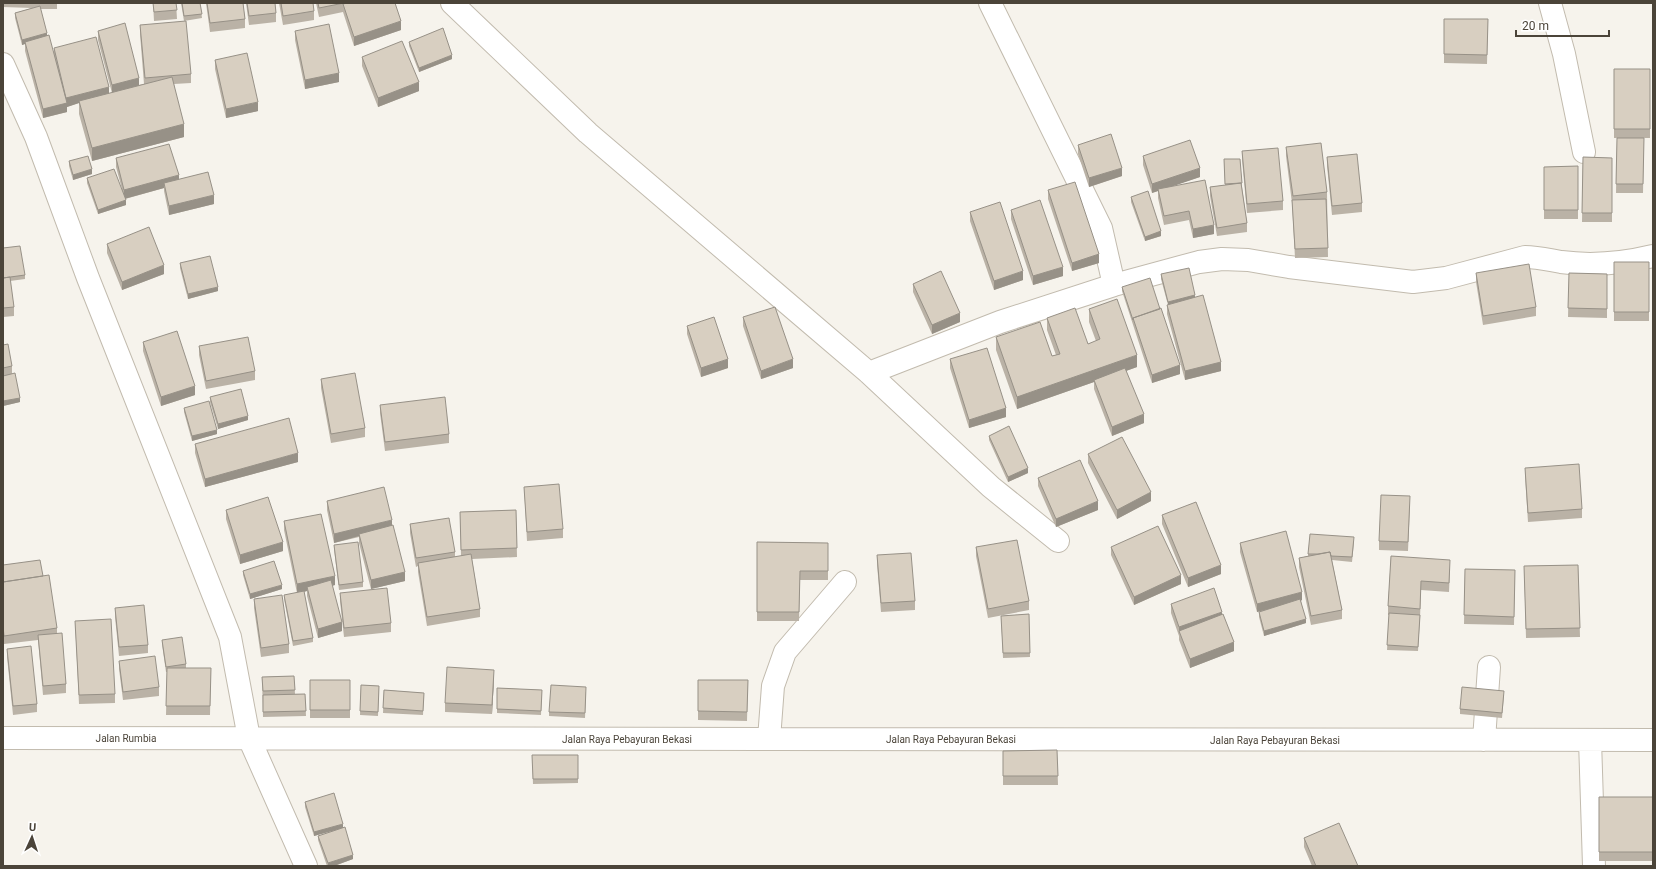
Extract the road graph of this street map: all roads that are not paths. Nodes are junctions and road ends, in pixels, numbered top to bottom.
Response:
1 (452, 3) edge
2 (990, 3) edge
3 (1550, 3) edge
4 (3, 64) edge
5 (1584, 152) dead end
6 (1653, 256) edge
7 (1114, 285) junction
8 (869, 373) junction
9 (1058, 541) dead end
10 (845, 582) dead end
11 (1489, 667) dead end
12 (3, 738) edge
13 (249, 738) junction
14 (768, 739) junction
15 (1484, 740) junction
16 (1590, 740) junction
17 (1653, 740) edge
18 (306, 866) edge
19 (1594, 866) edge

1 - 8 street
2 - 7 street
3 - 5 street
4 - 13 street
6 - 7 street
7 - 8 street
8 - 9 street
10 - 14 street
11 - 15 street
12 - 13 street, Jalan Rumbia
13 - 14 street, Jalan Raya Pebayuran Bekasi
13 - 18 street
14 - 15 street, Jalan Raya Pebayuran Bekasi
15 - 16 street, Jalan Raya Pebayuran Bekasi
16 - 17 street, Jalan Raya Pebayuran Bekasi
16 - 19 street

